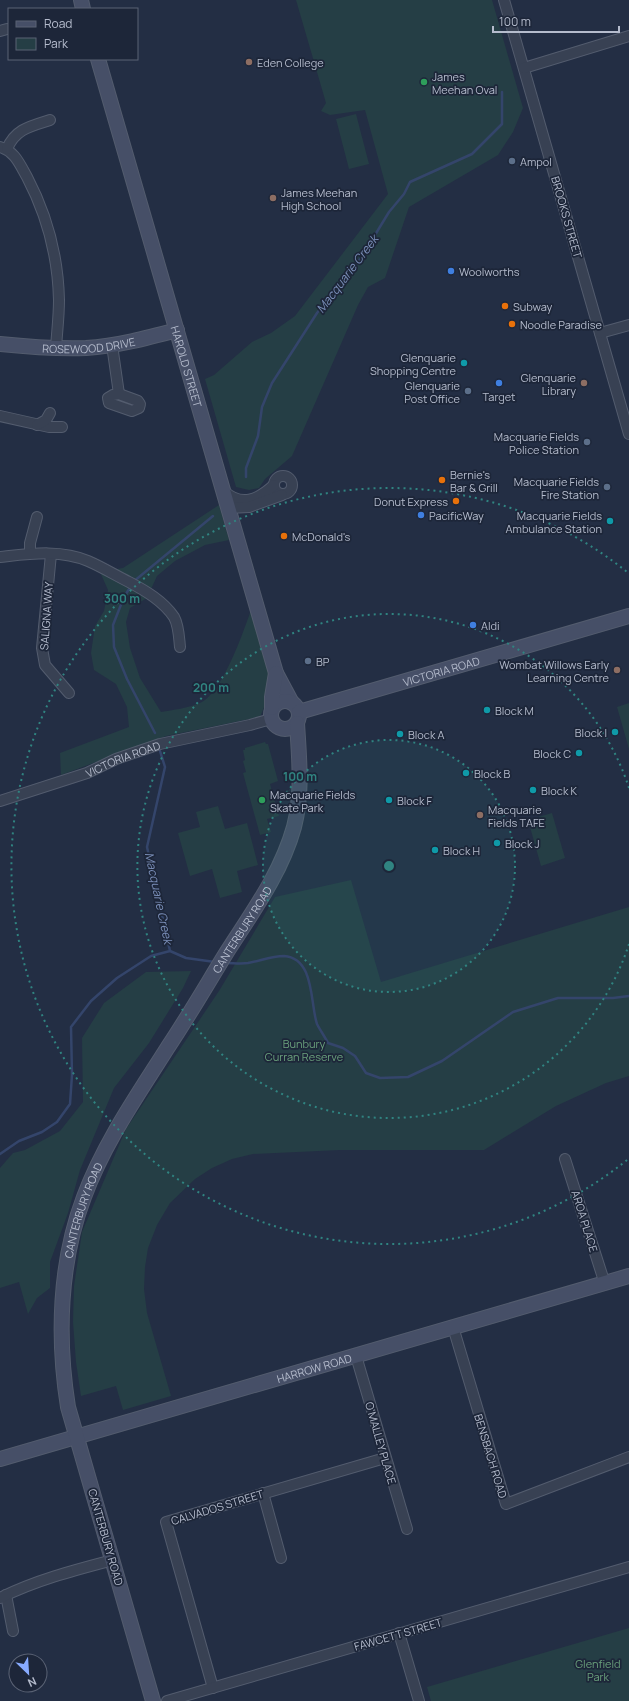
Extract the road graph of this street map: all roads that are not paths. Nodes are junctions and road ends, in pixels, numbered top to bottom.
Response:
1 (504, 0) edge
2 (629, 36) edge
3 (98, 60) edge
4 (524, 68) junction
5 (50, 120) dead end
6 (4, 148) edge
7 (629, 325) edge
8 (177, 330) junction
9 (600, 333) junction
10 (0, 344) edge
11 (112, 345) junction
12 (56, 348) junction
13 (119, 394) dead end
14 (50, 413) dead end
15 (0, 416) edge
16 (37, 424) junction
17 (62, 427) dead end
18 (629, 434) edge
19 (274, 485) junction
20 (282, 495) junction
21 (234, 504) junction
22 (249, 507) junction
23 (37, 517) dead end
24 (234, 529) junction
25 (30, 553) junction
26 (51, 554) junction
27 (0, 557) edge
28 (629, 616) edge
29 (180, 647) dead end
30 (276, 673) junction
31 (70, 693) dead end
32 (296, 712) junction
33 (274, 718) junction
34 (298, 760) junction
35 (0, 801) edge
36 (565, 1159) dead end
37 (629, 1276) edge
38 (605, 1284) junction
39 (453, 1327) junction
40 (356, 1356) junction
41 (77, 1437) junction
42 (629, 1457) edge
43 (385, 1458) junction
44 (0, 1459) edge
45 (263, 1493) junction
46 (407, 1529) dead end
47 (281, 1558) dead end
48 (113, 1560) junction
49 (629, 1567) edge
50 (3, 1597) edge
51 (13, 1631) dead end
52 (399, 1633) junction
53 (213, 1688) junction
54 (153, 1701) edge
55 (167, 1701) edge
56 (419, 1701) edge

1 - 4 street, BROOKS STREET
2 - 4 street
3 - 8 main road, HAROLD STREET
4 - 9 street, BROOKS STREET
5 - 6 street
6 - 12 street
7 - 9 street
8 - 11 main road, ROSEWOOD DRIVE
8 - 21 main road, HAROLD STREET
9 - 18 street, BROOKS STREET
10 - 12 main road, ROSEWOOD DRIVE
11 - 12 main road, ROSEWOOD DRIVE
11 - 13 street
14 - 16 street
15 - 16 street
16 - 17 street
19 - 20 street
19 - 20 street
19 - 21 street
20 - 22 street
21 - 22 street
21 - 24 main road, HAROLD STREET
22 - 24 street
23 - 25 street
24 - 30 main road, HAROLD STREET
25 - 26 street
25 - 27 street
26 - 29 street
26 - 31 street, SALIGNA WAY
28 - 32 main road, VICTORIA ROAD
30 - 32 main road, HAROLD STREET
30 - 33 main road, HAROLD STREET
32 - 33 main road
32 - 33 main road
32 - 34 main road, CANTERBURY ROAD
33 - 34 main road, CANTERBURY ROAD
33 - 35 street, VICTORIA ROAD
34 - 41 main road, CANTERBURY ROAD
36 - 38 street, AROA PLACE
37 - 38 main road, HARROW ROAD
38 - 39 main road, HARROW ROAD
39 - 40 main road, HARROW ROAD
39 - 42 street, BENSBACH ROAD
40 - 41 main road, HARROW ROAD
40 - 43 street, O'MALLEY PLACE
41 - 44 main road, HARROW ROAD
41 - 48 main road, CANTERBURY ROAD
43 - 45 street, CALVADOS STREET
43 - 46 street, O'MALLEY PLACE
45 - 47 street
45 - 53 street, CALVADOS STREET
48 - 50 street
48 - 54 main road, CANTERBURY ROAD
49 - 52 street, FAWCETT STREET
50 - 51 street
52 - 53 street, FAWCETT STREET
52 - 56 street
53 - 55 street, FAWCETT STREET

